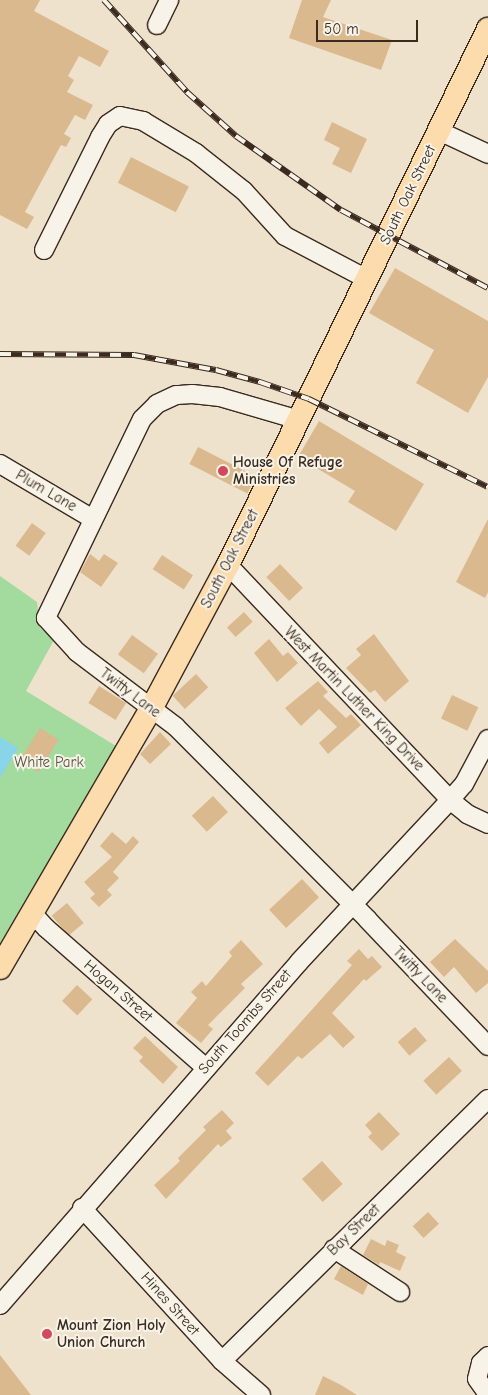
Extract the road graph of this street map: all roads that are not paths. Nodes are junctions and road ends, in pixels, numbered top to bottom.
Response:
1 (169, 0) edge
2 (157, 25) dead end
3 (488, 29) edge
4 (439, 131) junction
5 (488, 154) edge
6 (44, 250) dead end
7 (367, 278) junction
8 (299, 420) junction
9 (0, 464) edge
10 (93, 519) junction
11 (228, 565) junction
12 (151, 709) junction
13 (488, 739) edge
14 (450, 800) junction
15 (488, 824) edge
16 (352, 904) junction
17 (32, 913) junction
18 (0, 968) edge
19 (488, 1046) edge
20 (206, 1068) junction
21 (488, 1100) edge
22 (82, 1208) junction
23 (334, 1249) junction
24 (400, 1292) dead end
25 (0, 1305) edge
26 (488, 1356) edge
27 (222, 1361) junction
28 (488, 1394) edge
29 (261, 1395) edge

1 - 2 street
3 - 4 main road, South Oak Street
4 - 5 street
4 - 7 main road, South Oak Street
6 - 7 street
7 - 8 main road, South Oak Street
8 - 10 street, Twitty Lane
8 - 11 main road, South Oak Street
9 - 10 street, Plum Lane
10 - 12 street, Twitty Lane
11 - 12 main road, South Oak Street
11 - 14 street, West Martin Luther King Drive
12 - 16 street, Twitty Lane
12 - 17 main road, South Oak Street
13 - 14 street, South Toombs Street
14 - 15 street, West Martin Luther King Drive
14 - 16 street, South Toombs Street
16 - 19 street, Twitty Lane
16 - 20 street, South Toombs Street
17 - 18 main road, South Oak Street
17 - 20 street, Hogan Street
20 - 22 street, South Toombs Street
21 - 23 street, Bay Street
22 - 25 street, South Toombs Street
22 - 27 street, Hines Street
23 - 24 street
23 - 27 street, Bay Street
26 - 28 street
27 - 29 street, Hines Street

